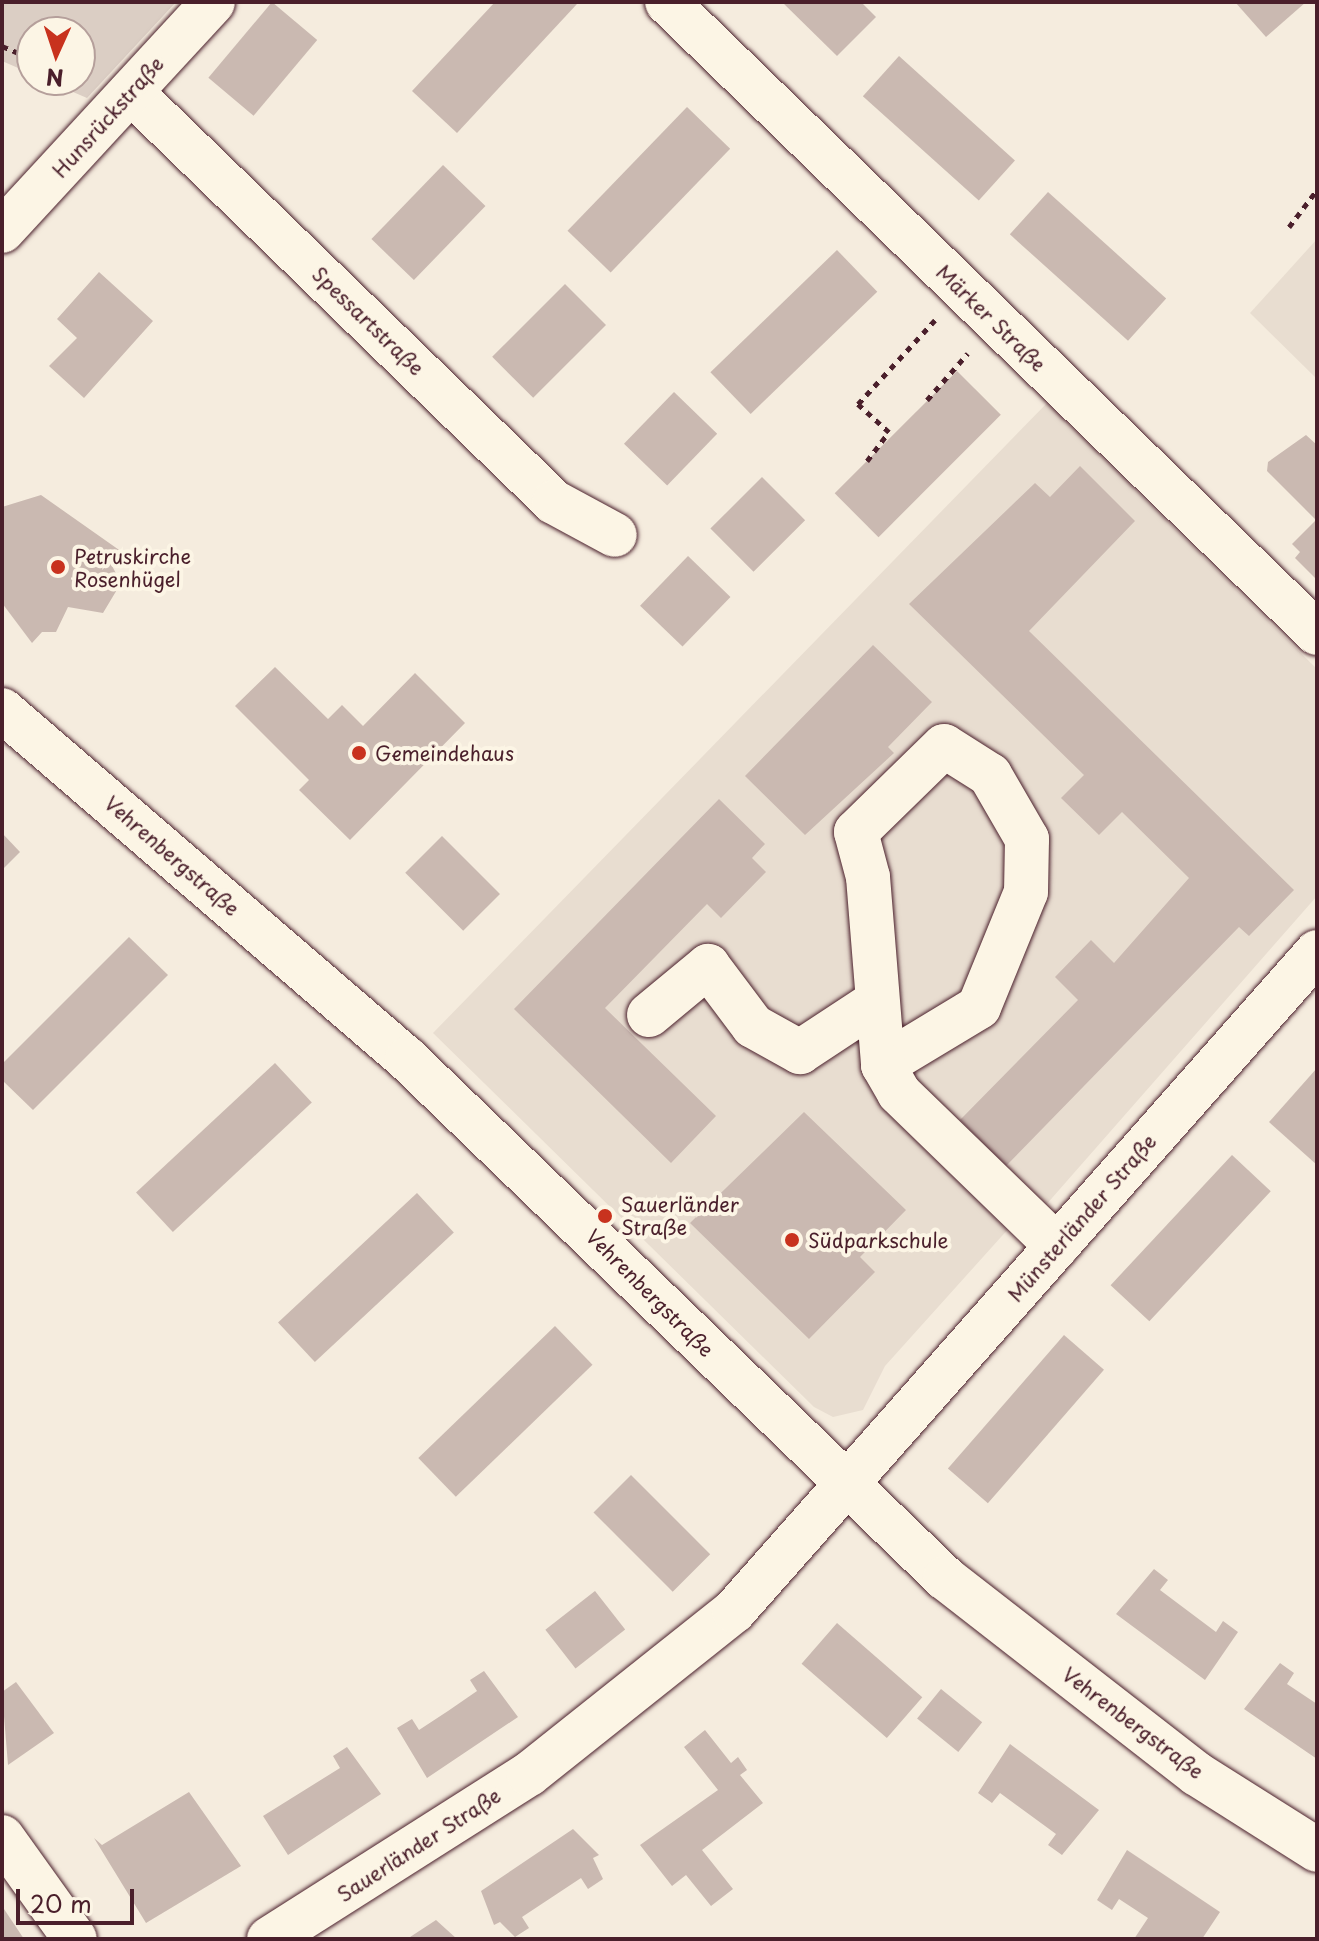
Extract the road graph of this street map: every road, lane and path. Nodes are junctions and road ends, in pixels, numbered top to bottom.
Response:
1 (213, 2) edge
2 (667, 2) edge
3 (131, 92) junction
4 (1317, 190) edge
5 (1289, 227) dead end
6 (2, 231) edge
7 (963, 290) junction
8 (997, 324) junction
9 (927, 400) dead end
10 (867, 461) dead end
11 (615, 535) dead end
12 (1317, 633) edge
13 (2, 710) edge
14 (1317, 952) edge
15 (873, 1004) junction
16 (649, 1015) dead end
17 (883, 1065) junction
18 (1057, 1246) junction
19 (846, 1484) junction
20 (2, 1837) edge
21 (1317, 1850) edge
22 (75, 1939) edge
23 (269, 1939) edge

1 - 3 street, Hunsrückstraße
2 - 7 street, Märker Straße
3 - 6 street, Hunsrückstraße
3 - 11 street, Spessartstraße
4 - 5 path
7 - 8 street, Märker Straße
7 - 10 path
8 - 9 path
8 - 12 street, Märker Straße
13 - 19 street, Vehrenbergstraße
14 - 18 street, Münsterländer Straße
15 - 16 street
15 - 17 street
15 - 17 street
17 - 18 street
18 - 19 street, Münsterländer Straße
19 - 21 street, Vehrenbergstraße
19 - 23 street, Sauerländer Straße
20 - 22 street

